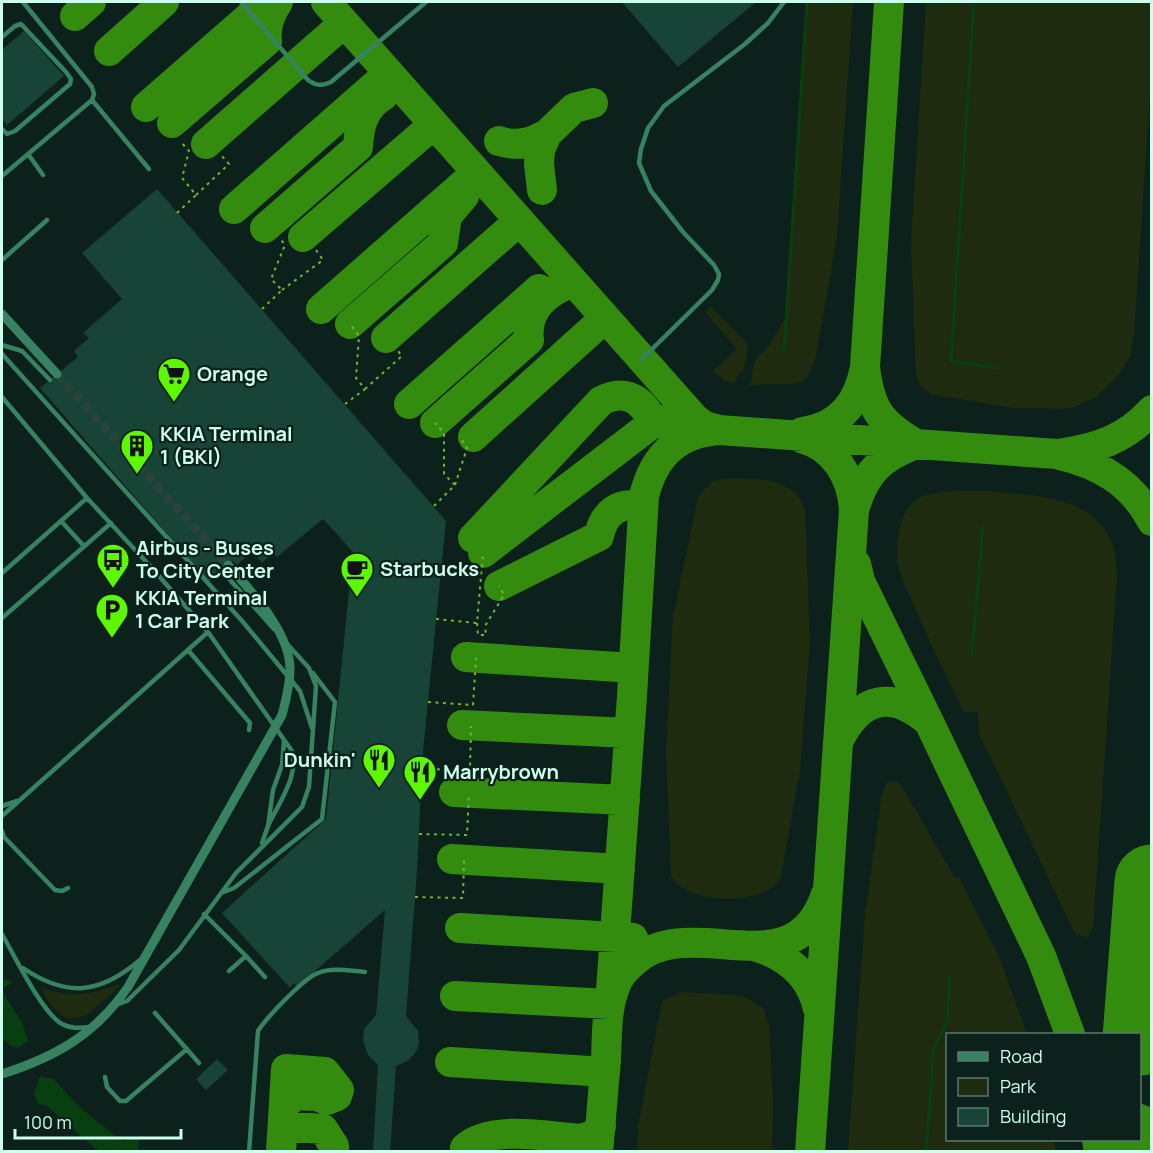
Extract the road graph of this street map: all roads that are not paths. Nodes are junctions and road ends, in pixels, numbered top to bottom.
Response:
1 (23, 2) edge
2 (241, 2) edge
3 (426, 2) edge
4 (784, 2) edge
5 (2, 37) edge
6 (92, 100) junction
7 (2, 129) edge
8 (28, 154) junction
9 (149, 169) dead end
10 (43, 174) dead end
11 (2, 176) edge
12 (46, 220) dead end
13 (2, 260) edge
14 (2, 314) edge
15 (2, 345) edge
16 (2, 354) edge
17 (642, 359) dead end
18 (53, 377) joint
19 (2, 397) edge
20 (87, 498) junction
21 (61, 521) junction
22 (111, 523) junction
23 (84, 545) junction
24 (225, 568) joint
25 (2, 573) edge
26 (2, 618) edge
27 (208, 632) junction
28 (188, 650) junction
29 (309, 668) junction
30 (249, 730) dead end
31 (312, 731) junction
32 (284, 741) junction
33 (20, 800) junction
34 (2, 807) edge
35 (2, 816) edge
36 (2, 822) edge
37 (267, 826) junction
38 (2, 831) edge
39 (262, 846) junction
40 (68, 888) dead end
41 (221, 893) junction
42 (204, 914) junction
43 (2, 934) edge
44 (145, 956) junction
45 (246, 956) junction
46 (21, 966) junction
47 (229, 971) dead end
48 (365, 972) dead end
49 (265, 976) dead end
50 (116, 1005) junction
51 (155, 1013) dead end
52 (95, 1026) junction
53 (187, 1050) junction
54 (199, 1063) dead end
55 (2, 1074) edge
56 (105, 1077) dead end
57 (249, 1152) edge

1 - 6 lane
2 - 3 lane
4 - 17 lane
5 - 7 lane
6 - 8 lane
6 - 9 lane
8 - 10 lane
8 - 11 lane
12 - 13 lane
14 - 18 street
15 - 18 lane
16 - 31 lane
19 - 20 lane
20 - 21 lane
20 - 22 lane
21 - 23 lane
21 - 25 lane
22 - 23 lane
22 - 27 lane
23 - 26 lane
24 - 29 lane
24 - 44 street
27 - 28 lane
27 - 32 lane
28 - 30 lane
28 - 33 lane
29 - 31 lane
29 - 41 lane
31 - 39 lane
32 - 37 lane
32 - 37 lane
33 - 34 lane
33 - 35 lane
35 - 36 lane
37 - 39 lane
38 - 40 lane
39 - 41 lane
41 - 42 lane
42 - 45 lane
42 - 50 lane
43 - 46 lane
44 - 46 lane
44 - 50 street
45 - 47 lane
45 - 49 lane
46 - 52 lane
48 - 57 lane
50 - 52 street
51 - 53 lane
52 - 55 street
53 - 54 lane
53 - 56 lane

